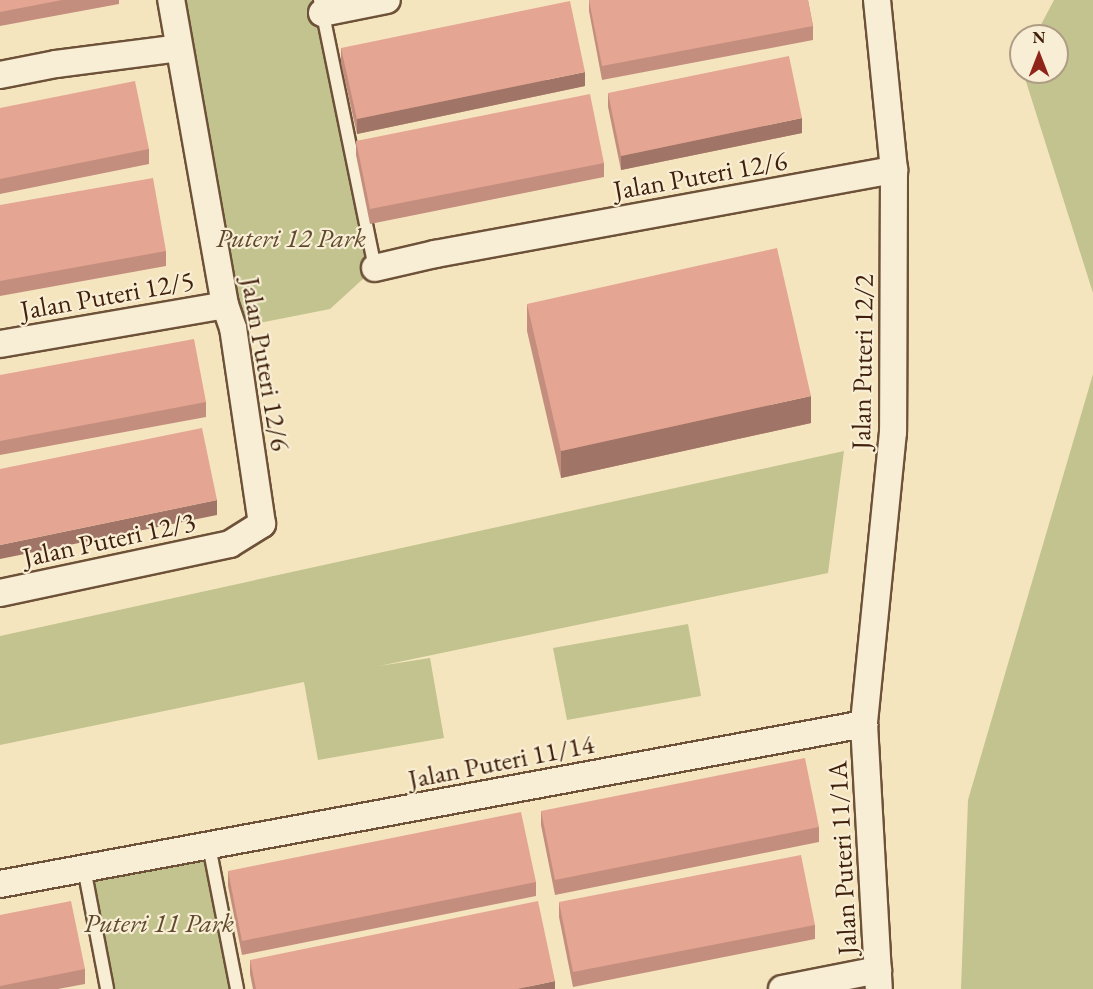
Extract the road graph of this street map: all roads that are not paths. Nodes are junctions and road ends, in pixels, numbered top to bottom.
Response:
1 (171, 0) edge
2 (387, 0) edge
3 (877, 0) edge
4 (321, 7) edge
5 (179, 48) junction
6 (0, 75) edge
7 (894, 170) junction
8 (375, 268) joint
9 (225, 305) junction
10 (0, 344) edge
11 (230, 544) joint
12 (0, 593) edge
13 (864, 724) junction
14 (209, 846) junction
15 (84, 868) junction
16 (0, 884) edge
17 (879, 980) edge
18 (107, 989) edge
19 (237, 989) edge
20 (782, 989) edge

1 - 5 street, Jalan Puteri 12/6
2 - 4 street
3 - 7 street, Jalan Puteri 12/2
4 - 8 lane
5 - 6 street
5 - 9 street, Jalan Puteri 12/6
7 - 8 street, Jalan Puteri 12/6
7 - 13 street, Jalan Puteri 12/2
9 - 10 street, Jalan Puteri 12/5
9 - 11 street, Jalan Puteri 12/6
11 - 12 street, Jalan Puteri 12/3
13 - 14 street, Jalan Puteri 11/14
13 - 17 street, Jalan Puteri 11/1A
14 - 15 street, Jalan Puteri 11/14
14 - 19 lane
15 - 16 street, Jalan Puteri 11/14
15 - 18 lane
17 - 20 street

